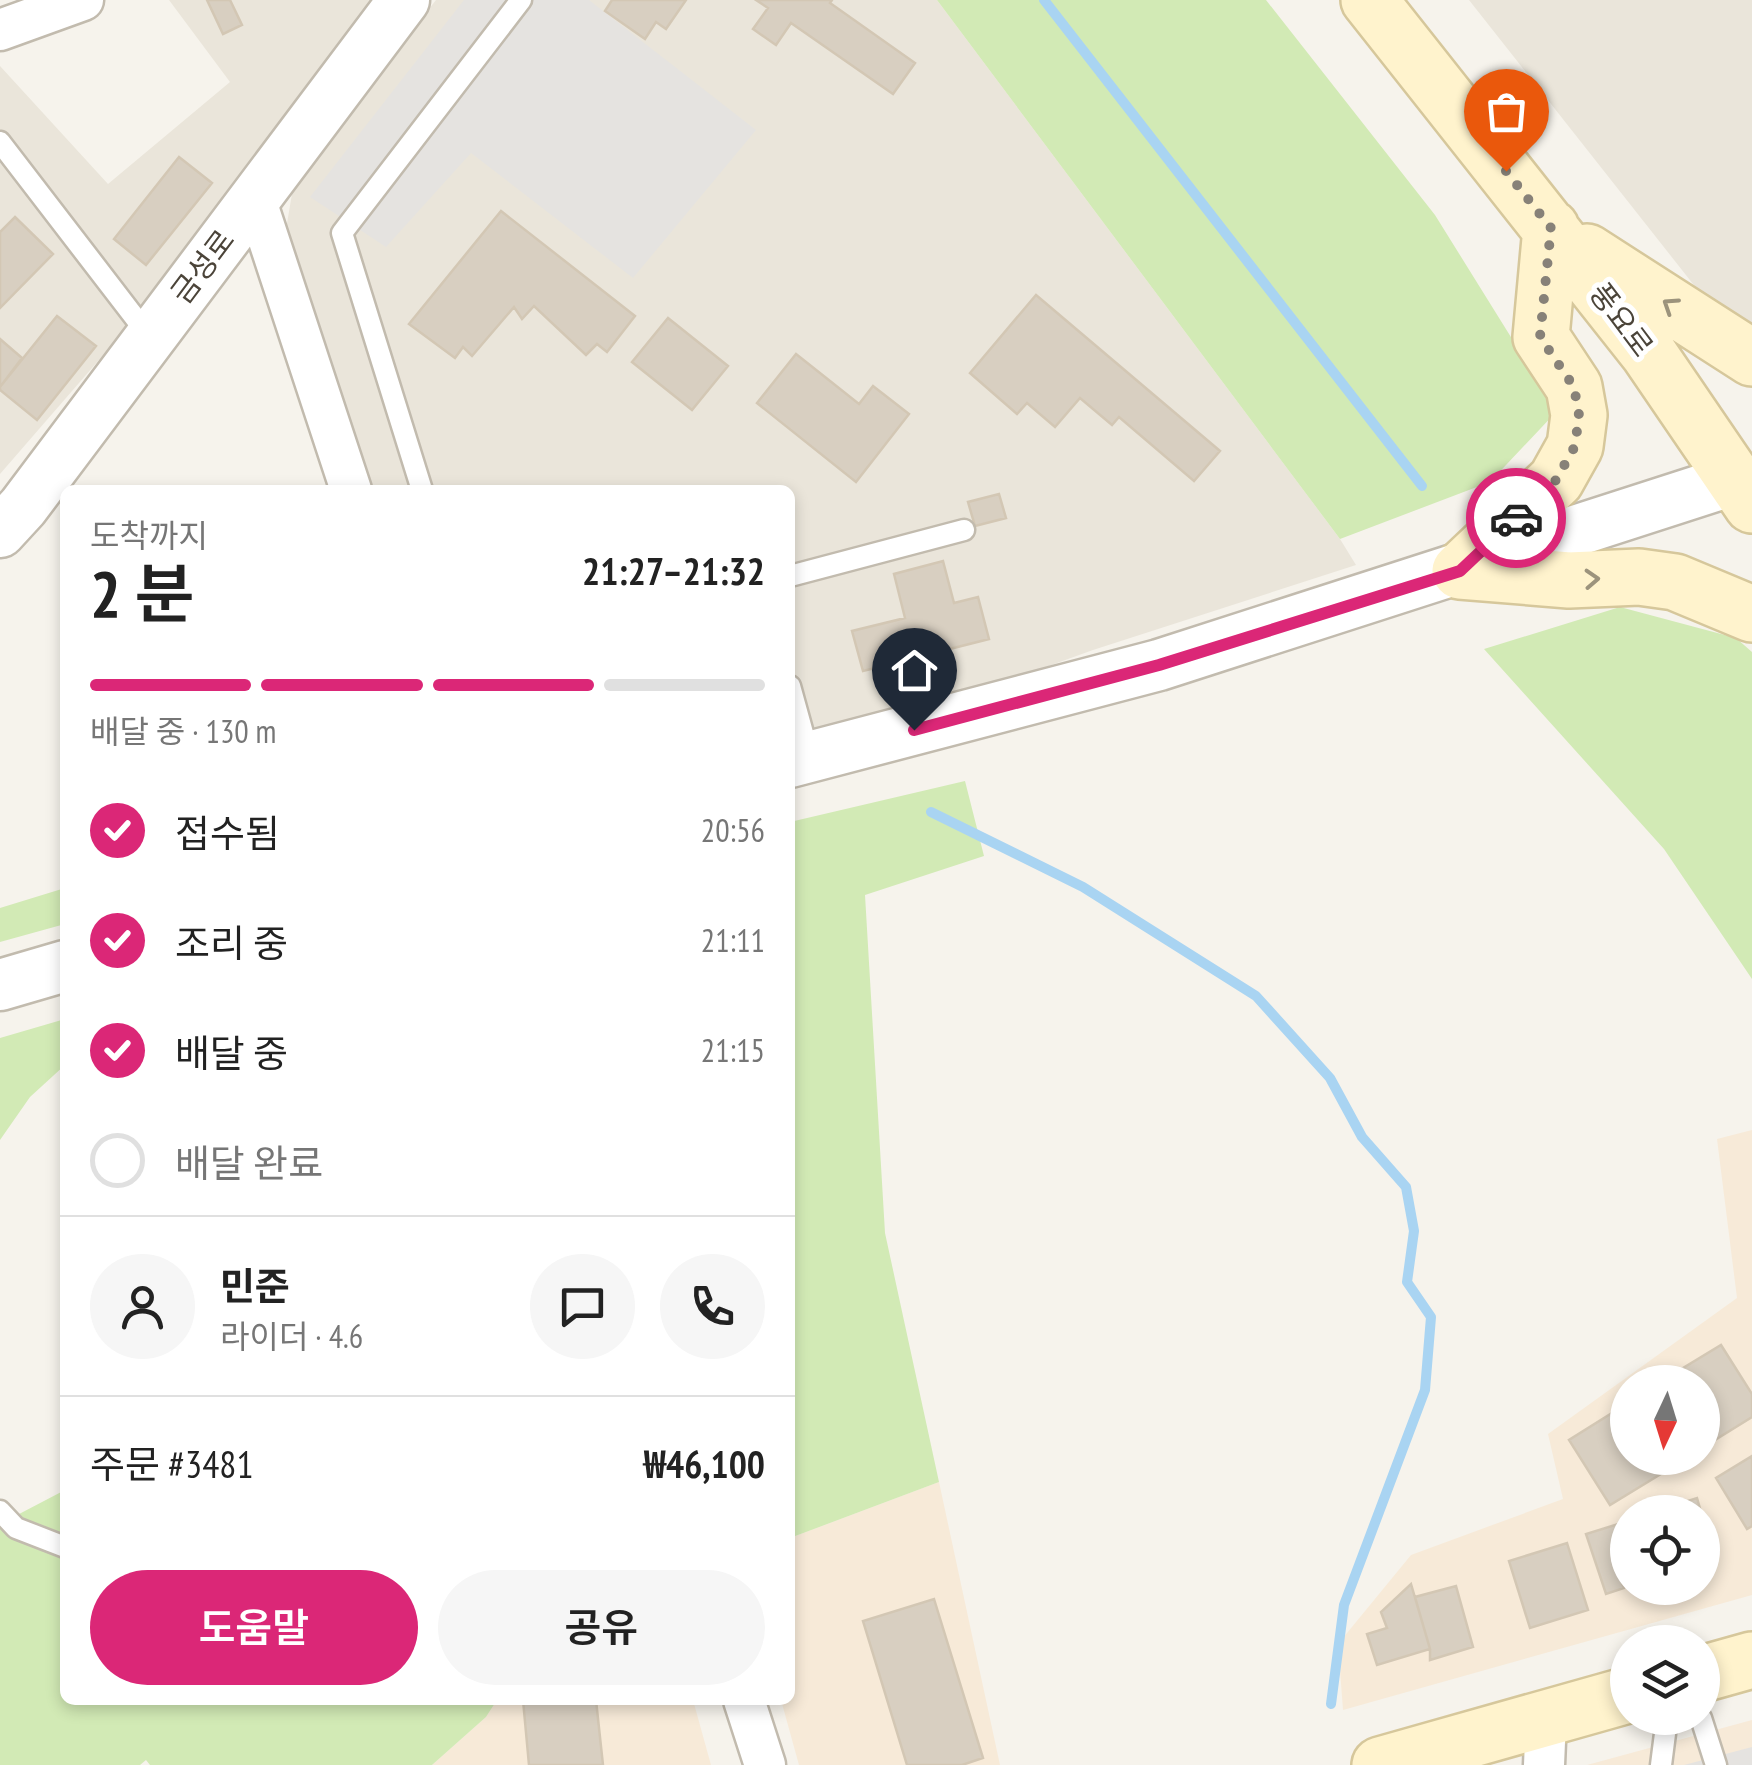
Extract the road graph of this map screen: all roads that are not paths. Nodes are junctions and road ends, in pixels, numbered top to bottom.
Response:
1 (83, 0) edge
2 (404, 0) edge
3 (521, 0) edge
4 (1369, 0) edge
5 (0, 30) edge
6 (0, 142) edge
7 (255, 198) junction
8 (1551, 228) junction
9 (150, 338) junction
10 (1752, 358) edge
11 (349, 485) edge
12 (420, 485) edge
13 (1746, 487) edge
14 (964, 530) dead end
15 (0, 532) edge
16 (1460, 571) junction
17 (795, 575) edge
18 (1752, 614) edge
19 (795, 723) edge
20 (800, 760) edge
21 (60, 967) edge
22 (0, 985) edge
23 (0, 1511) edge
24 (60, 1545) edge
25 (1752, 1660) edge
26 (1720, 1669) edge
27 (746, 1705) edge
28 (1610, 1705) edge
29 (1665, 1735) edge
30 (1706, 1735) edge
31 (1545, 1741) edge
32 (765, 1765) edge
33 (1380, 1765) edge
34 (1662, 1765) edge
35 (1716, 1765) edge

1 - 5 street
2 - 7 street, 금성로
3 - 12 lane
4 - 8 main road, 풍요로
6 - 9 lane
7 - 9 street, 금성로
7 - 11 street
10 -> 8 main road
8 - 13 main road, 풍요로
8 - 16 main road
9 - 15 street, 금성로
13 - 16 street
14 - 17 lane
16 -> 18 main road
16 - 20 street
19 - 20 lane
21 - 22 street
23 - 24 lane
25 - 26 main road
27 - 32 street
28 - 31 main road
29 - 34 lane
30 - 35 lane
31 - 33 main road

